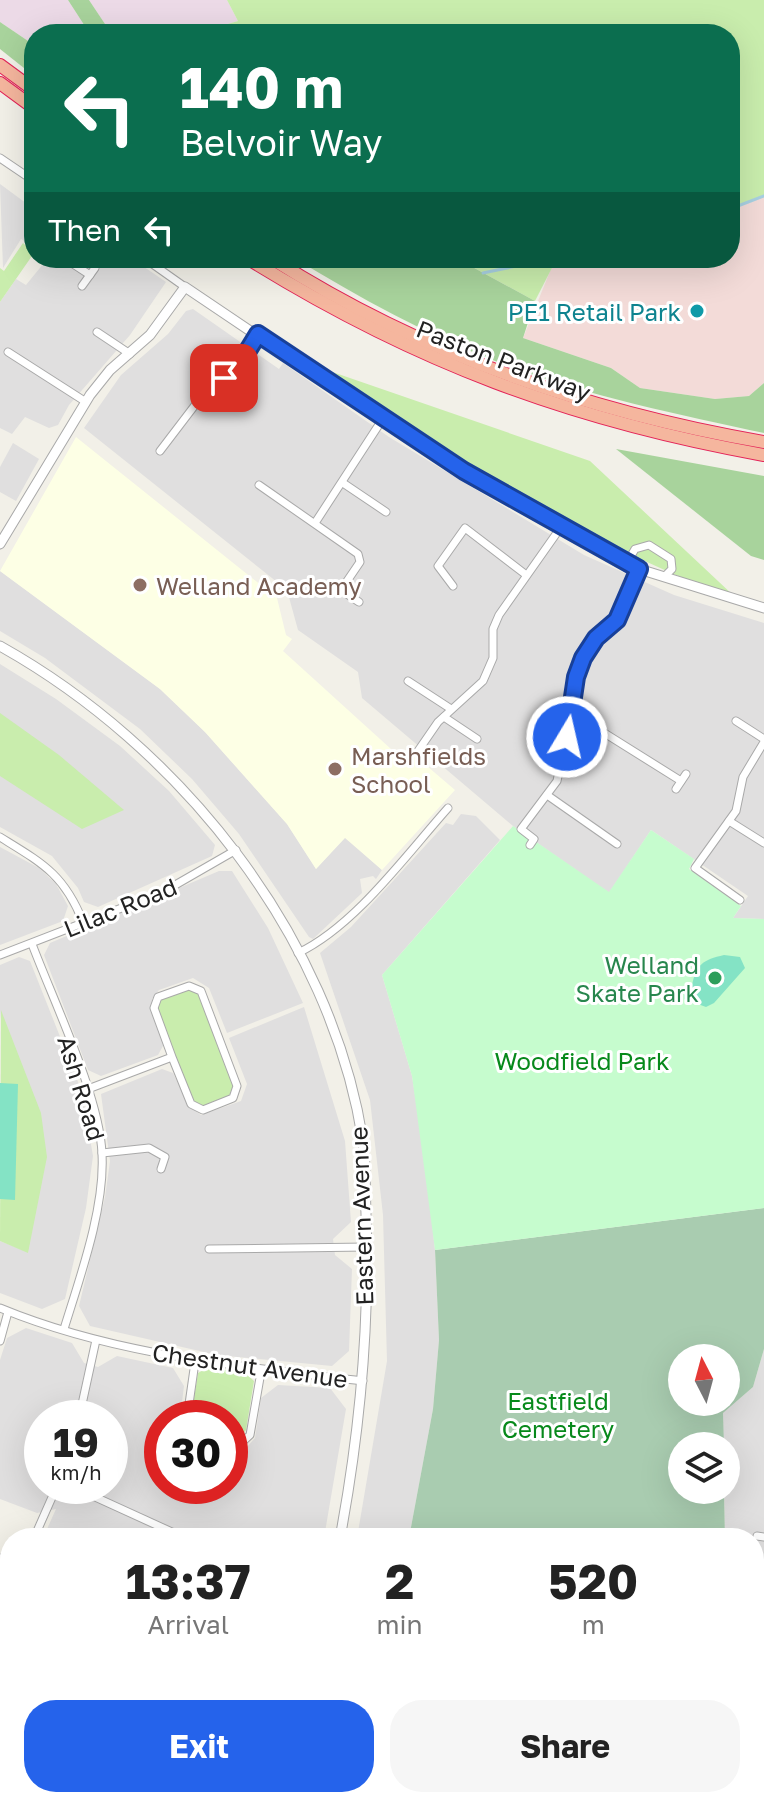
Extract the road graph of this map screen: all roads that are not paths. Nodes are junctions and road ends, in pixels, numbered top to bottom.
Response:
1 (1, 66) edge
2 (0, 83) edge
3 (24, 83) edge
4 (24, 101) edge
5 (0, 158) edge
6 (24, 174) edge
7 (84, 268) edge
8 (158, 268) edge
9 (264, 268) edge
10 (289, 268) edge
11 (82, 286) dead end
12 (185, 287) junction
13 (97, 332) dead end
14 (258, 334) junction
15 (8, 352) dead end
16 (130, 354) junction
17 (86, 402) junction
18 (382, 420) junction
19 (764, 442) edge
20 (160, 451) dead end
21 (764, 455) edge
22 (343, 483) junction
23 (259, 485) dead end
24 (386, 512) dead end
25 (315, 523) junction
26 (561, 527) junction
27 (0, 544) edge
28 (627, 563) junction
29 (639, 569) junction
30 (525, 574) junction
31 (664, 577) junction
32 (453, 586) dead end
33 (359, 602) dead end
34 (764, 608) edge
35 (0, 646) edge
36 (408, 681) dead end
37 (451, 709) junction
38 (444, 717) junction
39 (570, 720) junction
40 (736, 721) dead end
41 (477, 739) dead end
42 (764, 741) edge
43 (418, 751) dead end
44 (686, 774) dead end
45 (547, 795) junction
46 (448, 808) dead end
47 (729, 821) junction
48 (0, 837) edge
49 (764, 843) edge
50 (617, 844) dead end
51 (530, 845) dead end
52 (236, 850) junction
53 (740, 900) dead end
54 (83, 922) junction
55 (32, 944) junction
56 (298, 953) junction
57 (0, 955) edge
58 (172, 1057) junction
59 (88, 1089) junction
60 (102, 1153) junction
61 (161, 1169) dead end
62 (367, 1247) junction
63 (209, 1249) dead end
64 (4, 1310) edge
65 (64, 1329) junction
66 (96, 1340) junction
67 (0, 1341) edge
68 (195, 1362) junction
69 (261, 1372) junction
70 (363, 1381) junction
71 (83, 1400) edge
72 (190, 1400) edge
73 (248, 1437) edge
74 (49, 1504) edge
75 (110, 1504) edge
76 (38, 1528) edge
77 (163, 1528) edge
78 (342, 1528) edge

1 - 3 highway
2 - 4 highway
5 - 6 street
7 - 11 street
8 - 12 street
9 - 21 highway, Paston Parkway
10 - 19 highway, Paston Parkway
12 - 14 street
12 - 16 street
13 - 16 street
14 - 18 street
14 - 20 street
15 - 17 street
16 - 17 street
17 - 27 street
18 - 22 street
18 - 26 street
22 - 24 street
22 - 25 street
23 - 25 street
25 - 33 street
26 - 28 street
26 - 30 street
28 - 29 street
28 - 31 street
29 - 31 street
29 - 39 street
30 - 32 street
30 - 37 street
31 - 34 street
35 - 52 street, Eastern Avenue
36 - 37 street
37 - 38 street
38 - 41 street
38 - 43 street
39 - 44 street
39 - 45 street
40 - 42 street
42 - 47 street
45 - 50 street
45 - 51 street
46 - 56 street
47 - 49 street
47 - 53 street
48 - 54 street
52 - 54 street, Lilac Road
52 - 56 street, Eastern Avenue
54 - 55 street, Lilac Road
55 - 57 street, Lilac Road
55 - 59 street, Ash Road
56 - 62 street, Eastern Avenue
58 - 58 street
58 - 59 street
59 - 60 street, Ash Road
60 - 61 street
60 - 65 street, Ash Road
62 - 63 street
62 - 70 street, Eastern Avenue
64 - 65 street, Chestnut Avenue
64 - 67 street
65 - 66 street, Chestnut Avenue
66 - 68 street, Chestnut Avenue
66 - 71 street
68 - 69 street, Chestnut Avenue
68 - 72 street
69 - 70 street, Chestnut Avenue
69 - 73 street
70 - 78 street, Eastern Avenue
74 - 76 street
75 - 77 street

